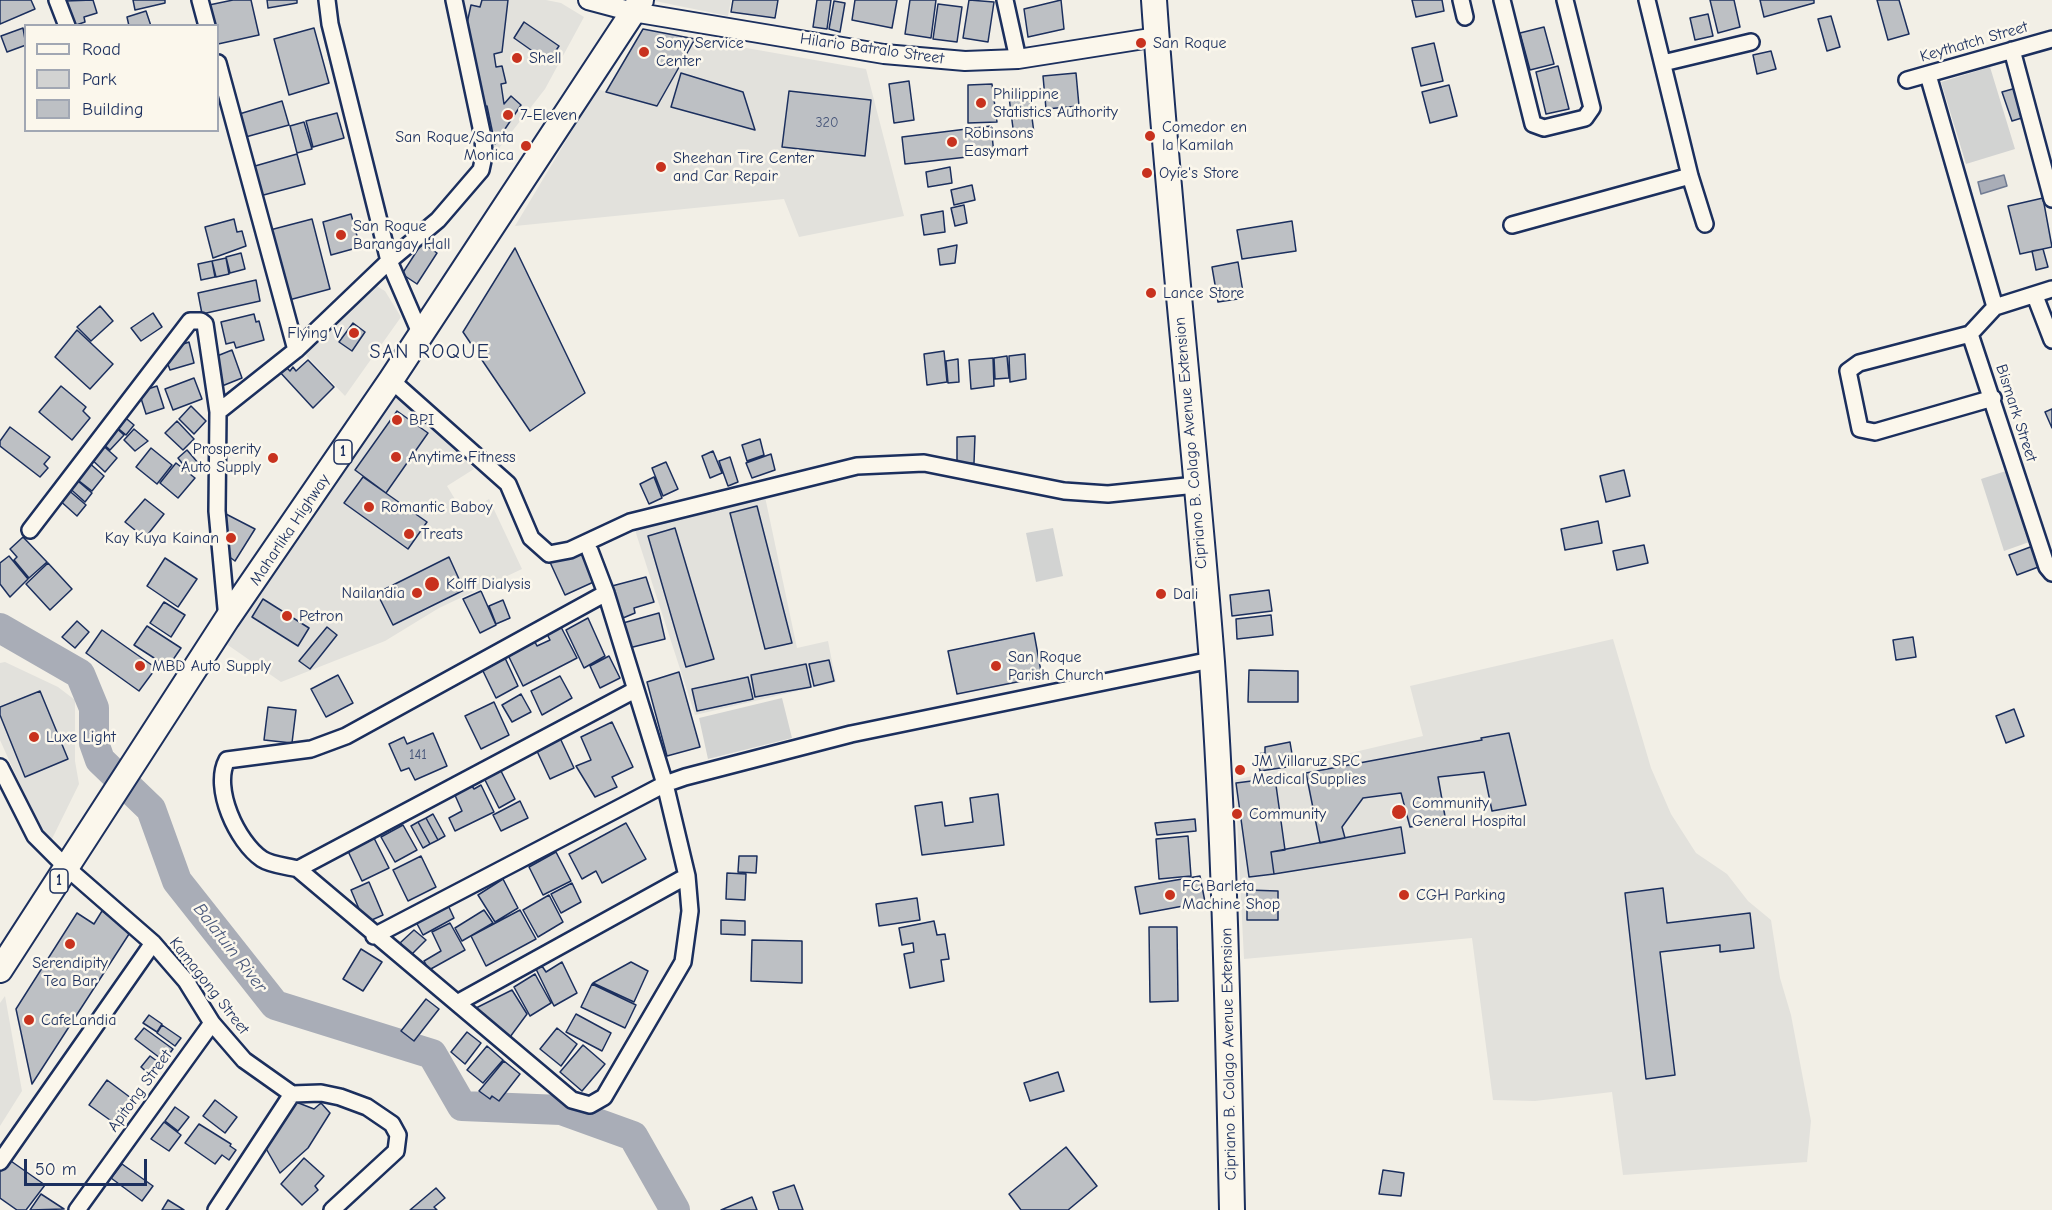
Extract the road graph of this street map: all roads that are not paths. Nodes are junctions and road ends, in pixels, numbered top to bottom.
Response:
1 (57, 0) edge
2 (200, 0) edge
3 (327, 0) edge
4 (454, 0) edge
5 (588, 0) edge
6 (1005, 0) edge
7 (1155, 0) edge
8 (1461, 0) edge
9 (1502, 0) edge
10 (1565, 0) edge
11 (1647, 0) edge
12 (637, 6) edge
13 (1465, 17) dead end
14 (66, 24) edge
15 (206, 24) edge
16 (1157, 37) junction
17 (2052, 39) edge
18 (1751, 42) dead end
19 (2012, 50) junction
20 (1018, 59) junction
21 (1663, 63) junction
22 (219, 67) edge
23 (1928, 75) junction
24 (1907, 80) dead end
25 (1690, 176) junction
26 (2052, 199) edge
27 (1705, 224) dead end
28 (1512, 225) dead end
29 (389, 261) junction
30 (2052, 289) edge
31 (2035, 296) junction
32 (1995, 307) junction
33 (1970, 334) junction
34 (421, 335) junction
35 (2052, 340) edge
36 (296, 350) junction
37 (391, 380) junction
38 (1993, 398) junction
39 (218, 412) junction
40 (1196, 486) junction
41 (30, 530) dead end
42 (590, 551) dead end
43 (2050, 568) edge
44 (606, 593) junction
45 (227, 620) junction
46 (1211, 660) junction
47 (635, 690) junction
48 (0, 767) edge
49 (665, 784) junction
50 (67, 868) junction
51 (298, 869) junction
52 (687, 876) junction
53 (374, 936) junction
54 (153, 943) junction
55 (0, 970) edge
56 (457, 1003) junction
57 (212, 1023) junction
58 (292, 1094) junction
59 (0, 1162) edge
60 (77, 1210) edge
61 (216, 1210) edge
62 (332, 1210) edge
63 (1232, 1210) edge

1 - 14 street
2 - 15 street
3 - 29 street
4 - 29 street
5 - 12 street, Hilario Batralo Street
6 - 20 street
7 - 16 main road, Cipriano B. Colago Avenue Extension
8 - 13 street
9 - 10 street
11 - 21 street
12 - 20 street, Hilario Batralo Street
12 - 34 main road, Maharlika Highway / 1
16 - 20 street, Hilario Batralo Street
16 - 40 main road, Cipriano B. Colago Avenue Extension
17 - 19 street, Keythatch Street
18 - 21 street
19 - 23 street, Keythatch Street
19 - 26 street
21 - 25 street
22 - 36 street
23 - 24 street, Keythatch Street
23 - 32 street
25 - 27 street
25 - 28 street
29 - 34 street
29 - 36 street
30 - 31 street
31 - 32 street
31 - 35 street
32 - 33 street
33 - 38 street, Bismark Street
33 - 38 street
34 - 37 main road, Maharlika Highway / 1
36 - 39 street
37 - 40 street
37 - 45 main road, Maharlika Highway / 1
38 - 43 street, Bismark Street
39 - 41 street
39 - 45 street
40 - 46 main road, Cipriano B. Colago Avenue Extension
42 - 44 street
44 - 47 street
44 - 51 street
45 - 50 main road, Maharlika Highway / 1
46 - 49 street
46 - 63 main road, Cipriano B. Colago Avenue Extension
47 - 49 street
47 - 51 street
48 - 50 street, Kamagong Street
49 - 52 street
49 - 53 street
50 - 54 street, Kamagong Street
50 - 55 main road, Maharlika Highway / 1
51 - 53 street
52 - 56 street
52 - 56 street
53 - 56 street
54 - 57 street, Kamagong Street
54 - 59 street
57 - 58 street, Kamagong Street
57 - 60 street, Apitong Street
58 - 61 street
58 - 62 street

